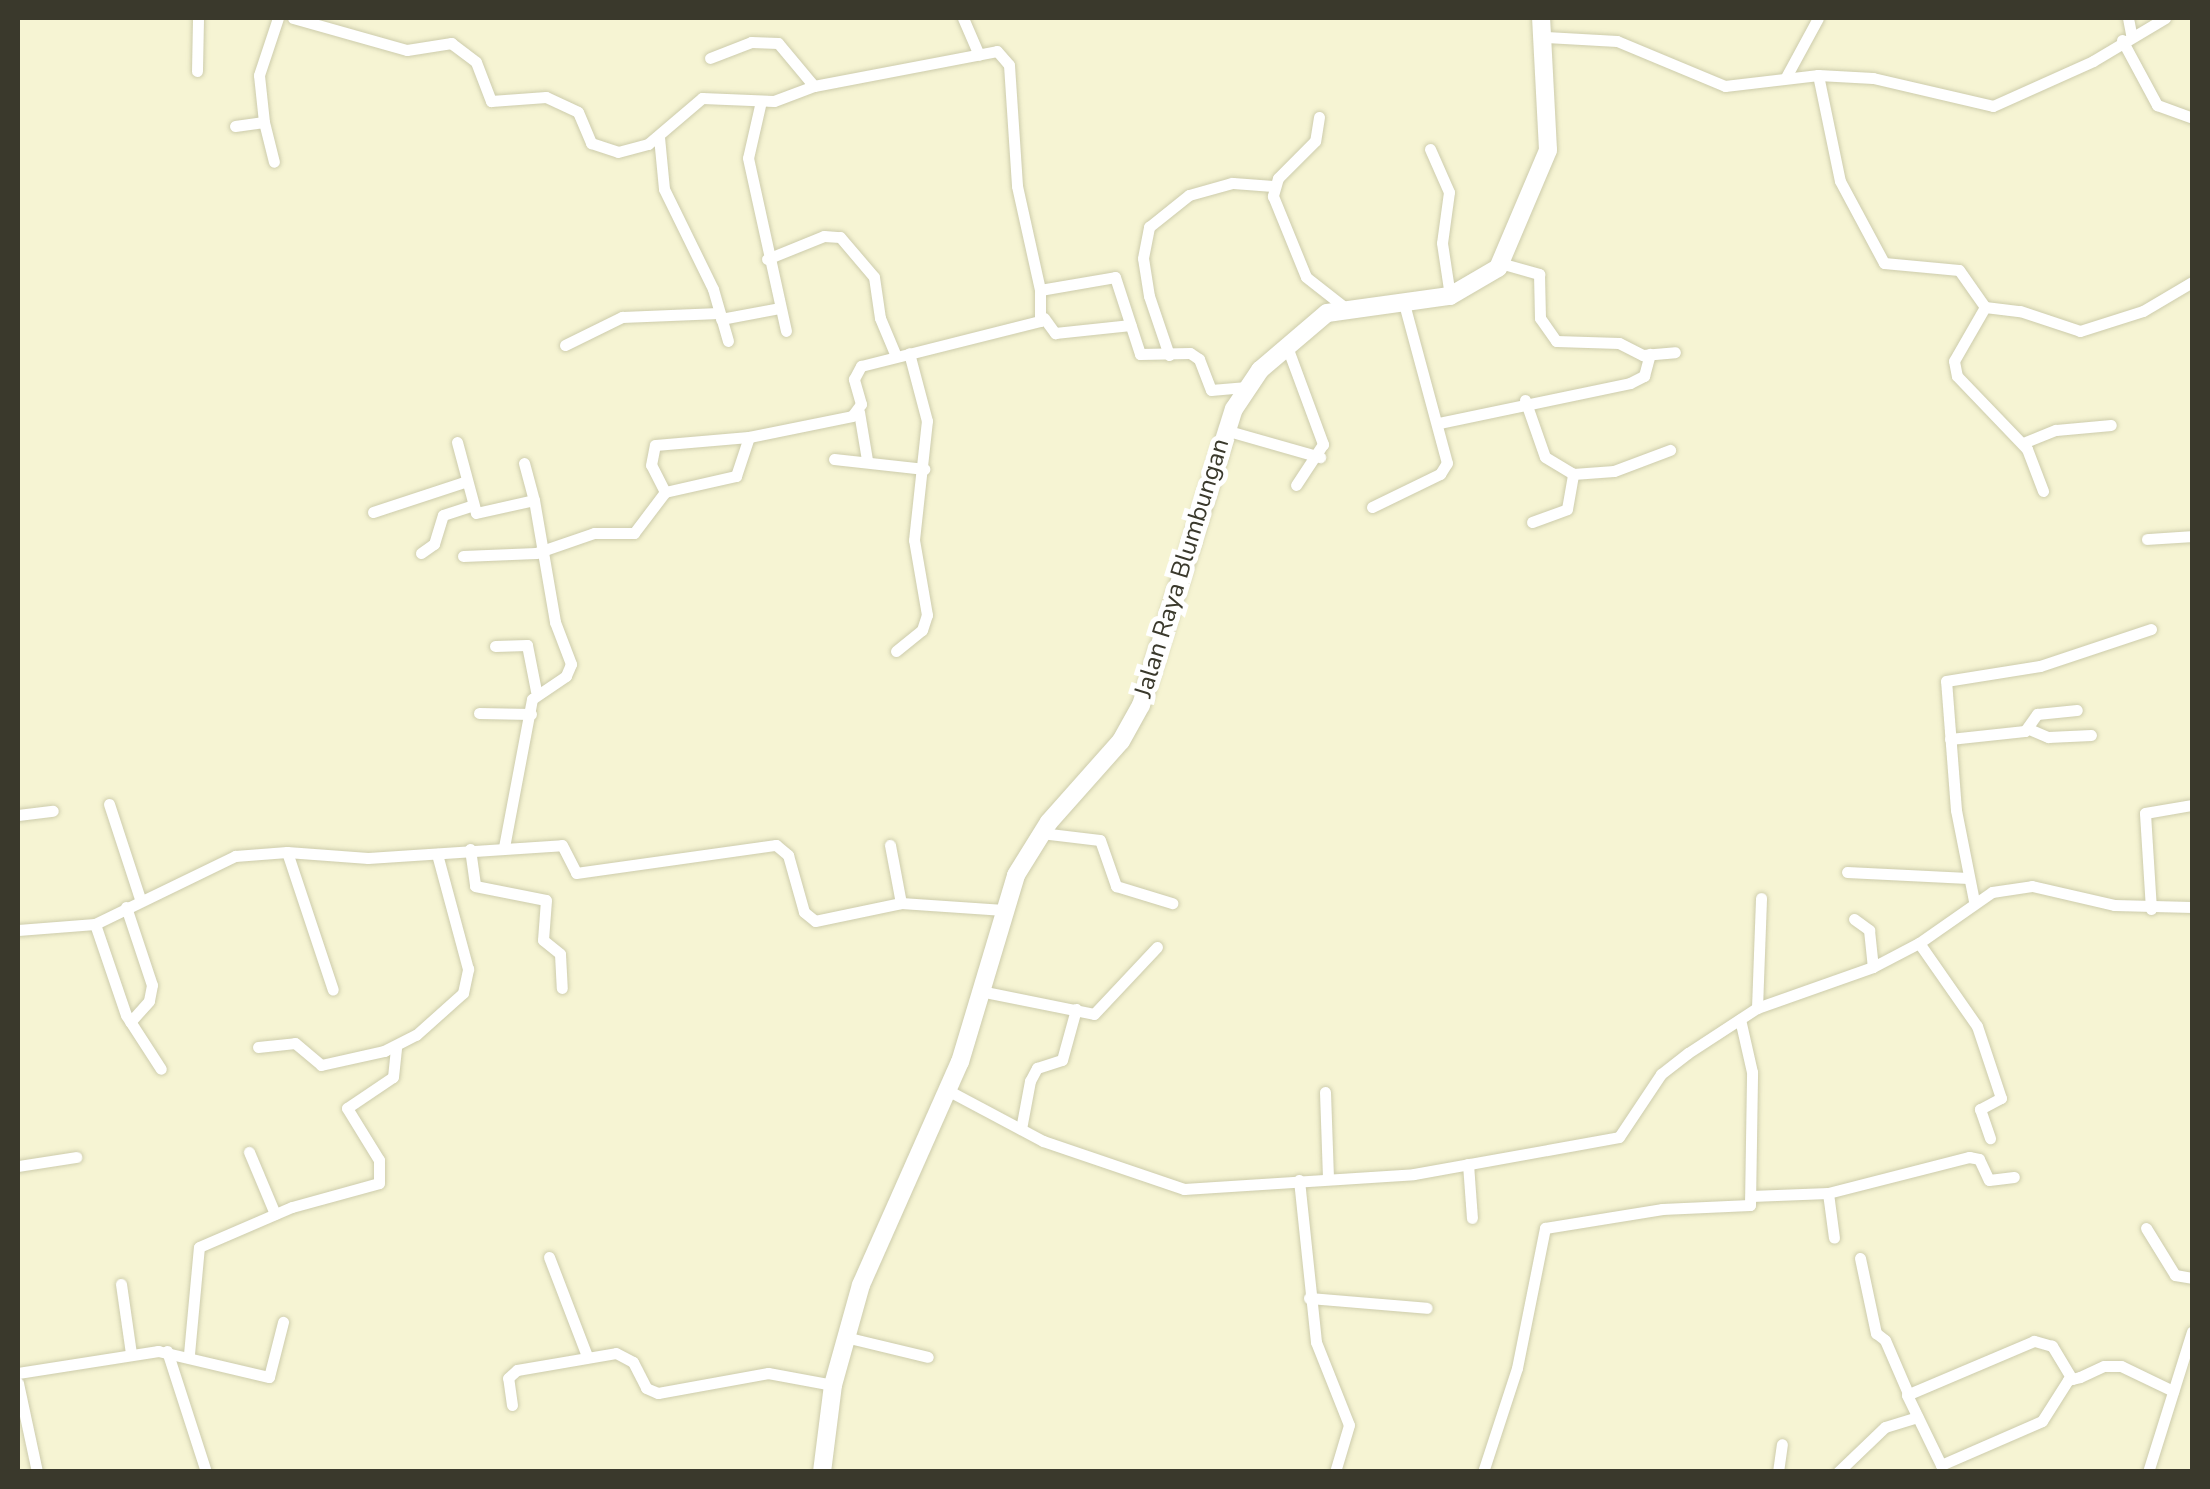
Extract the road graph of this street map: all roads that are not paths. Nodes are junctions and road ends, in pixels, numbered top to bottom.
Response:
1 (198, 18) edge
2 (278, 18) edge
3 (293, 18) edge
4 (963, 18) edge
5 (1541, 18) edge
6 (1818, 18) edge
7 (2128, 18) edge
8 (2165, 18) edge
9 (1546, 37) junction
10 (2127, 37) junction
11 (979, 55) junction
12 (710, 58) dead end
13 (197, 70) dead end
14 (1818, 75) junction
15 (1786, 77) junction
16 (814, 86) junction
17 (761, 101) junction
18 (1319, 117) dead end
19 (2192, 118) edge
20 (264, 122) junction
21 (235, 126) dead end
22 (658, 136) junction
23 (1430, 149) dead end
24 (274, 162) dead end
25 (1274, 186) junction
26 (767, 259) junction
27 (1500, 263) junction
28 (2192, 282) edge
29 (1040, 290) junction
30 (1450, 296) junction
31 (1404, 300) junction
32 (1343, 306) junction
33 (779, 308) junction
34 (1985, 308) junction
35 (720, 316) junction
36 (1044, 318) junction
37 (1131, 325) junction
38 (786, 331) dead end
39 (728, 341) dead end
40 (1286, 344) junction
41 (565, 345) dead end
42 (1675, 352) dead end
43 (902, 354) junction
44 (1650, 354) junction
45 (1169, 356) junction
46 (1247, 387) junction
47 (1525, 400) junction
48 (859, 412) junction
49 (1440, 423) junction
50 (2111, 425) dead end
51 (1224, 430) junction
52 (749, 437) junction
53 (457, 442) dead end
54 (2023, 443) junction
55 (1670, 450) dead end
56 (1320, 457) junction
57 (834, 460) dead end
58 (867, 460) junction
59 (524, 462) dead end
60 (924, 469) junction
61 (1573, 474) junction
62 (464, 482) junction
63 (1296, 485) dead end
64 (2042, 491) dead end
65 (665, 492) junction
66 (534, 500) junction
67 (472, 506) junction
68 (1372, 507) dead end
69 (374, 512) dead end
70 (1532, 522) dead end
71 (2192, 536) edge
72 (2146, 539) dead end
73 (547, 551) junction
74 (422, 553) dead end
75 (463, 556) dead end
76 (2152, 629) dead end
77 (495, 646) dead end
78 (896, 651) dead end
79 (536, 691) junction
80 (2077, 710) dead end
81 (478, 713) dead end
82 (530, 714) junction
83 (2029, 729) junction
84 (2090, 736) dead end
85 (1950, 739) junction
86 (109, 804) dead end
87 (2192, 805) edge
88 (52, 811) dead end
89 (18, 814) edge
90 (1041, 833) junction
91 (890, 845) dead end
92 (504, 847) junction
93 (470, 849) junction
94 (288, 852) junction
95 (437, 854) junction
96 (1846, 872) dead end
97 (1968, 878) junction
98 (1761, 898) dead end
99 (140, 899) junction
100 (1974, 901) junction
101 (901, 903) junction
102 (1172, 903) dead end
103 (126, 907) junction
104 (2192, 907) edge
105 (2152, 909) junction
106 (1004, 910) junction
107 (1854, 920) dead end
108 (95, 924) junction
109 (18, 930) edge
110 (1919, 943) junction
111 (1157, 947) dead end
112 (1873, 967) junction
113 (562, 988) dead end
114 (333, 990) dead end
115 (980, 991) junction
116 (1076, 1008) junction
117 (1758, 1008) junction
118 (1740, 1020) junction
119 (130, 1022) junction
120 (258, 1047) dead end
121 (396, 1048) junction
122 (161, 1069) dead end
123 (948, 1090) junction
124 (1325, 1092) dead end
125 (1021, 1129) junction
126 (1990, 1138) dead end
127 (249, 1152) dead end
128 (76, 1157) dead end
129 (1468, 1164) junction
130 (18, 1166) edge
131 (2014, 1177) dead end
132 (1328, 1178) junction
133 (1299, 1180) junction
134 (1828, 1193) junction
135 (1752, 1196) junction
136 (274, 1214) junction
137 (1472, 1218) dead end
138 (2146, 1228) dead end
139 (1834, 1238) dead end
140 (549, 1256) dead end
141 (1860, 1258) dead end
142 (2192, 1278) edge
143 (120, 1284) dead end
144 (1308, 1298) junction
145 (1426, 1308) dead end
146 (282, 1322) dead end
147 (2192, 1332) edge
148 (845, 1336) junction
149 (167, 1351) junction
150 (131, 1353) junction
151 (189, 1354) junction
152 (587, 1356) junction
153 (928, 1357) dead end
154 (18, 1373) edge
155 (2072, 1379) junction
156 (18, 1382) edge
157 (834, 1385) junction
158 (1906, 1391) junction
159 (2173, 1392) junction
160 (512, 1405) dead end
161 (21, 1417) edge
162 (1917, 1418) junction
163 (1782, 1444) dead end
164 (38, 1472) edge
165 (206, 1472) edge
166 (822, 1472) edge
167 (1335, 1472) edge
168 (1483, 1472) edge
169 (1778, 1472) edge
170 (1838, 1472) edge
171 (2148, 1472) edge

1 - 13 street
2 - 20 street
3 - 22 street
4 - 11 street
5 - 9 main road
6 - 15 street
7 - 10 street
8 - 10 street
9 - 15 street
9 - 27 main road
10 - 14 street
10 - 19 street
11 - 16 street
11 - 29 street
12 - 16 street
14 - 15 street
14 - 34 street
16 - 17 street
17 - 22 street
17 - 26 street
18 - 25 street
20 - 21 street
20 - 24 street
22 - 35 street
23 - 30 street
25 - 32 street
25 - 45 street
26 - 33 street
26 - 43 street
27 - 30 main road, Jalan Raya Blumbungan
27 - 44 street
28 - 34 street
29 - 36 street
29 - 37 street
30 - 31 main road, Jalan Raya Blumbungan
31 - 32 main road, Jalan Raya Blumbungan
31 - 49 street
32 - 40 main road, Jalan Raya Blumbungan
33 - 35 street
33 - 38 street
34 - 54 street
35 - 39 street
35 - 41 street
36 - 37 street
36 - 43 street
37 - 45 street
40 - 46 main road, Jalan Raya Blumbungan
40 - 56 street
42 - 44 street
43 - 48 street
43 - 60 street
44 - 47 street
45 - 46 street
46 - 51 main road, Jalan Raya Blumbungan
47 - 49 street
47 - 61 street
48 - 52 street
48 - 58 street
49 - 68 street
50 - 54 street
51 - 56 street
51 - 90 main road, Jalan Raya Blumbungan
52 - 65 street
52 - 65 street
53 - 62 street
54 - 64 street
55 - 61 street
56 - 63 street
57 - 58 street
58 - 60 street
59 - 66 street
60 - 78 street
61 - 70 street
62 - 67 street
62 - 69 street
65 - 73 street
66 - 67 street
66 - 73 street
67 - 74 street
71 - 72 street
73 - 75 street
73 - 79 street
76 - 85 street
77 - 79 street
79 - 82 street
80 - 83 street
81 - 82 street
82 - 92 street
83 - 84 street
83 - 85 street
85 - 97 street
86 - 99 street
87 - 105 street
88 - 89 street
90 - 102 street
90 - 106 main road, Jalan Raya Blumbungan
91 - 101 street
92 - 93 street
92 - 101 street
93 - 95 street
93 - 113 street
94 - 95 street
94 - 99 street
94 - 114 street
95 - 121 street
96 - 97 street
97 - 100 street
98 - 117 street
99 - 103 street
100 - 105 street
100 - 110 street
101 - 106 street
103 - 108 street
103 - 119 street
104 - 105 street
106 - 115 main road, Jalan Raya Blumbungan
107 - 112 street
108 - 109 street
108 - 119 street
110 - 112 street
110 - 126 street
111 - 116 street
112 - 117 street
115 - 116 street
115 - 123 main road, Jalan Raya Blumbungan
116 - 125 street
117 - 118 street
118 - 129 street
118 - 135 street
119 - 122 street
120 - 121 street
121 - 136 street
123 - 125 street
123 - 148 main road, Jalan Raya Blumbungan
124 - 132 street
125 - 133 street
127 - 136 street
128 - 130 street
129 - 132 street
129 - 137 street
131 - 134 street
132 - 133 street
133 - 144 street
134 - 135 street
134 - 139 street
135 - 168 street
136 - 151 street
138 - 142 street
140 - 152 street
141 - 158 street
143 - 150 street
144 - 145 street
144 - 167 street
146 - 151 street
147 - 159 street
148 - 153 street
148 - 157 main road, Jalan Raya Blumbungan
149 - 150 street
149 - 151 street
149 - 165 street
150 - 154 street
152 - 157 street
152 - 160 street
155 - 158 street
155 - 159 street
155 - 162 street
156 - 161 street
157 - 166 main road, Jalan Raya Blumbungan
158 - 162 street
159 - 171 street
161 - 164 street
162 - 170 street
163 - 169 street

